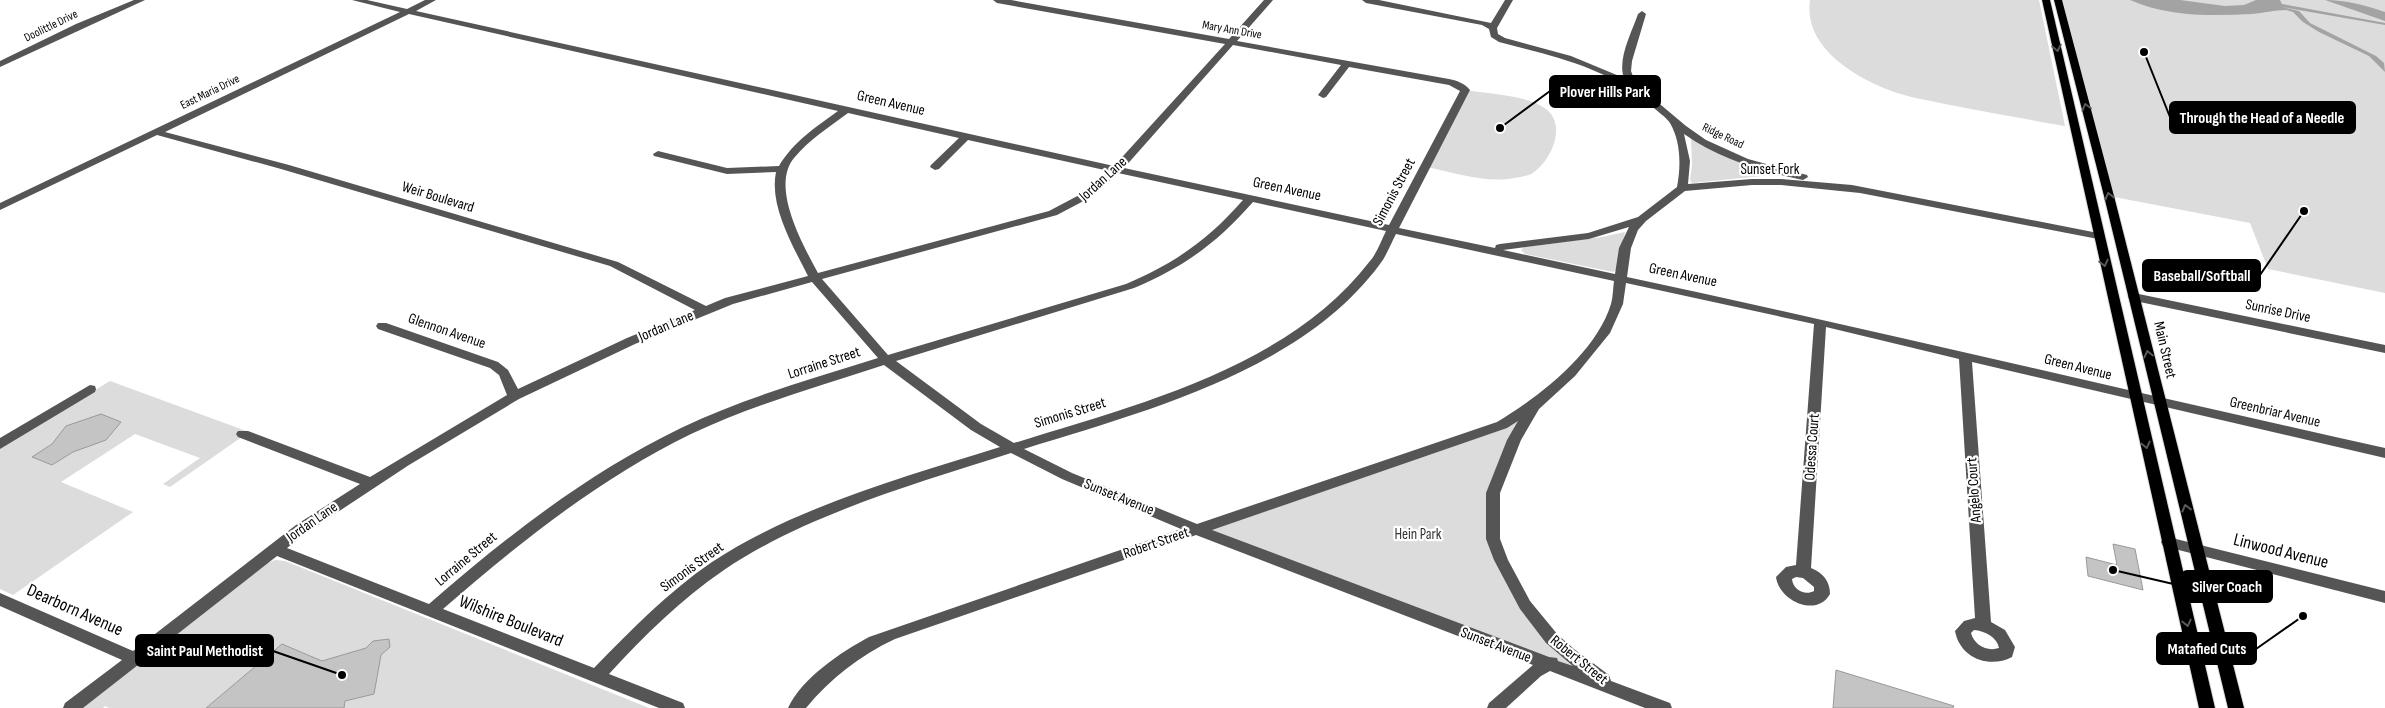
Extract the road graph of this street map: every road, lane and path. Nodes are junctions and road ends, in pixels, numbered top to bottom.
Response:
1 (141, 0) edge
2 (356, 0) edge
3 (432, 0) edge
4 (997, 0) edge
5 (1064, 0) edge
6 (1269, 0) edge
7 (1366, 0) edge
8 (1509, 0) edge
9 (2046, 0) edge
10 (2058, 0) edge
11 (1052, 10) junction
12 (408, 12) junction
13 (1642, 14) dead end
14 (1493, 28) junction
15 (1230, 42) junction
16 (0, 64) edge
17 (1346, 64) junction
18 (1632, 86) junction
19 (1463, 87) joint
20 (1324, 95) dead end
21 (846, 110) junction
22 (1673, 120) junction
23 (156, 132) junction
24 (966, 137) junction
25 (658, 154) dead end
26 (935, 167) dead end
27 (782, 169) junction
28 (1117, 170) junction
29 (1682, 188) junction
30 (1858, 190) junction
31 (1251, 198) junction
32 (0, 207) edge
33 (1642, 219) junction
34 (1392, 228) junction
35 (2098, 236) junction
36 (1472, 246) junction
37 (814, 277) junction
38 (1622, 279) junction
39 (2134, 297) junction
40 (704, 310) junction
41 (1820, 322) junction
42 (382, 326) dead end
43 (2385, 350) edge
44 (1965, 356) junction
45 (886, 360) junction
46 (90, 389) dead end
47 (514, 396) junction
48 (2136, 397) junction
49 (2159, 402) junction
50 (1534, 406) junction
51 (243, 434) dead end
52 (0, 444) edge
53 (1010, 448) junction
54 (2385, 454) edge
55 (371, 483) junction
56 (1197, 530) junction
57 (2168, 542) junction
58 (275, 549) junction
59 (2196, 549) junction
60 (1804, 572) dead end
61 (2385, 597) edge
62 (0, 599) edge
63 (431, 611) junction
64 (1983, 625) dead end
65 (1568, 654) junction
66 (134, 658) junction
67 (1547, 665) junction
68 (597, 676) junction
69 (1622, 692) junction
70 (71, 708) edge
71 (676, 708) edge
72 (796, 708) edge
73 (1495, 708) edge
74 (1664, 708) edge
75 (2207, 708) edge
76 (2236, 708) edge

1 - 16 street, Doolittle Drive
2 - 12 street, Green Avenue
3 - 12 street, East Maria Drive
4 - 11 street, Mary Ann Drive
5 - 11 street
6 - 15 street, Jordan Lane
7 - 14 street, Ridge Road
8 - 14 street
9 -> 35 main road
39 -> 10 main road, Main Street
11 - 15 street, Mary Ann Drive
12 - 21 street, Green Avenue
12 - 23 street, East Maria Drive
13 - 18 street
14 - 18 street, Ridge Road
15 - 17 street, Mary Ann Drive
15 - 28 street, Jordan Lane
17 - 19 street, Mary Ann Drive
17 - 20 street
18 - 22 street, Ridge Road
19 - 34 street, Simonis Street
21 - 24 street, Green Avenue
21 - 27 street
22 - 29 street
22 - 30 street, Ridge Road
23 - 32 street, East Maria Drive
23 - 40 street, Weir Boulevard
24 - 26 street
24 - 28 street, Green Avenue
25 - 27 street
27 - 37 street, Sunset Avenue
28 - 31 street, Green Avenue
28 - 37 street, Jordan Lane
29 - 30 street, Sunset Fork
29 - 33 street
30 - 35 street, Ridge Road
31 - 34 street, Green Avenue
31 - 45 street, Lorraine Street
33 - 36 street
33 - 38 street
34 - 36 street, Green Avenue
34 - 53 street, Simonis Street
35 -> 48 main road
36 - 38 street, Green Avenue
37 - 40 street, Jordan Lane
37 - 45 street, Sunset Avenue
38 - 41 street, Green Avenue
38 - 50 street, Robert Street
39 - 43 street, Sunrise Drive
49 -> 39 main road, Main Street
40 - 47 street, Jordan Lane
41 - 44 street, Green Avenue
41 - 60 street, Odessa Court
42 - 47 street, Glennon Avenue
44 - 48 street, Green Avenue
44 - 64 street, Angelo Court
45 - 53 street, Sunset Avenue
45 - 63 street, Lorraine Street
46 - 52 street
47 - 55 street, Jordan Lane
48 - 49 street, Green Avenue
48 -> 57 main road
49 - 54 street, Greenbriar Avenue
59 -> 49 main road, Main Street
50 - 56 street, Robert Street
50 - 65 street, Robert Street
51 - 55 street
53 - 56 street, Sunset Avenue
53 - 68 street, Simonis Street
55 - 58 street, Jordan Lane
56 - 67 street, Sunset Avenue
56 - 72 street, Robert Street
57 - 59 street, Linwood Avenue
57 -> 75 main road
58 - 63 street, Wilshire Boulevard
58 - 66 street, Jordan Lane
59 - 61 street, Linwood Avenue
59 - 76 main road, Main Street
62 - 66 street, Dearborn Avenue
63 - 68 street, Wilshire Boulevard
65 - 67 street
65 - 69 street, Robert Street
66 - 70 street, Jordan Lane
67 - 69 street, Sunset Avenue
67 - 73 street
68 - 71 street, Wilshire Boulevard
69 - 74 street, Sunset Avenue

